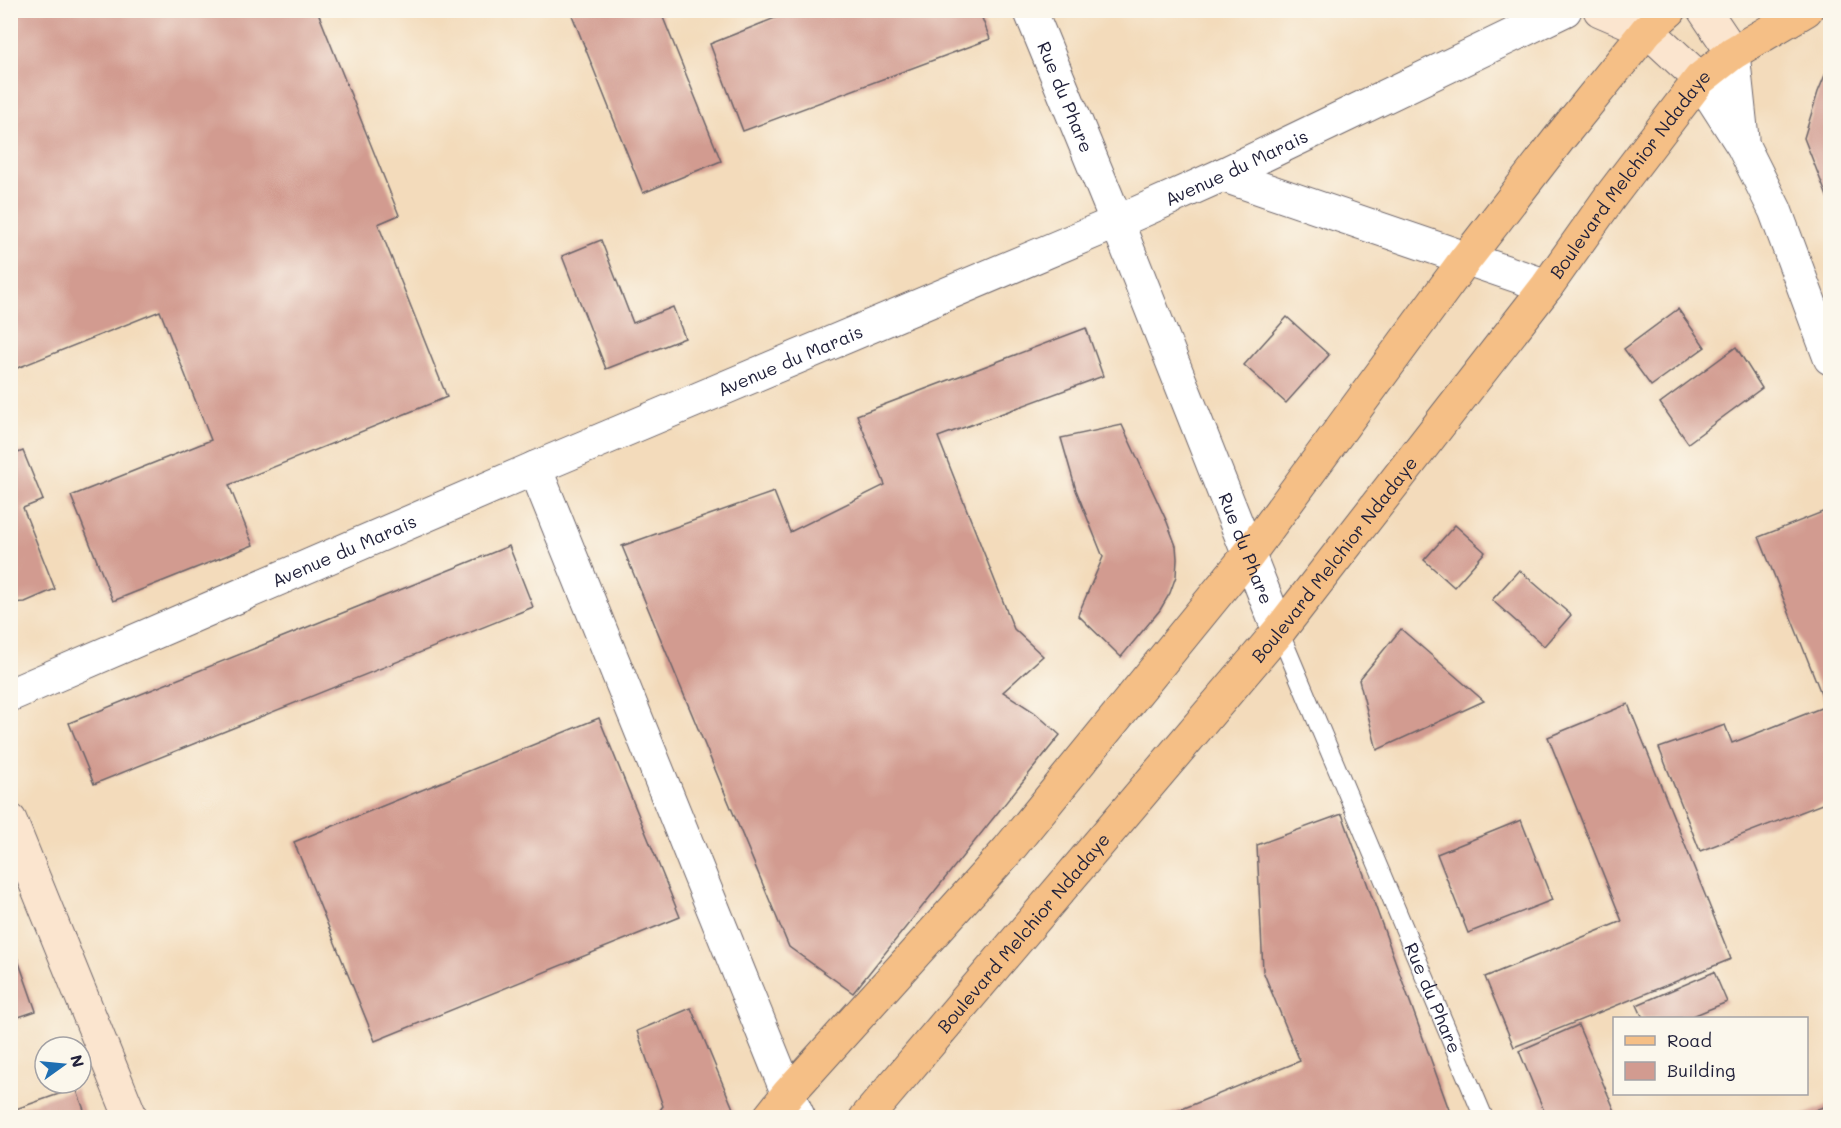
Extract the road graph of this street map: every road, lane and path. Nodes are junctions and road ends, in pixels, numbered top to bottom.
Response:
1 (1030, 10) edge
2 (1564, 10) edge
3 (1600, 10) edge
4 (1704, 10) edge
5 (1806, 10) edge
6 (1659, 20) edge
7 (1733, 53) junction
8 (1700, 79) junction
9 (1743, 146) junction
10 (1222, 176) junction
11 (1117, 222) junction
12 (1465, 260) junction
13 (1547, 286) junction
14 (1830, 358) edge
15 (535, 468) junction
16 (1249, 554) junction
17 (1279, 631) junction
18 (10, 695) edge
19 (10, 819) edge
20 (785, 1110) edge
21 (131, 1118) edge
22 (866, 1118) edge
23 (1484, 1118) edge

1 - 11 street, Rue du Phare
2 - 10 street, Avenue du Marais
3 - 6 street
4 - 7 street
5 - 7 main road, Boulevard Melchior Ndadaye
6 - 8 street
6 - 12 main road
7 - 8 main road, Boulevard Melchior Ndadaye
7 - 9 street
8 - 9 street
8 - 13 main road, Boulevard Melchior Ndadaye
9 - 14 street
10 - 11 street, Avenue du Marais
10 - 12 street
11 - 15 street, Avenue du Marais
11 - 16 street, Rue du Phare
12 - 13 street
12 - 16 main road
13 - 17 main road, Boulevard Melchior Ndadaye
15 - 18 street, Avenue du Marais
15 - 20 street
16 - 17 street, Rue du Phare
16 - 20 main road
17 - 22 main road, Boulevard Melchior Ndadaye
17 - 23 lane, Rue du Phare
19 - 21 street

